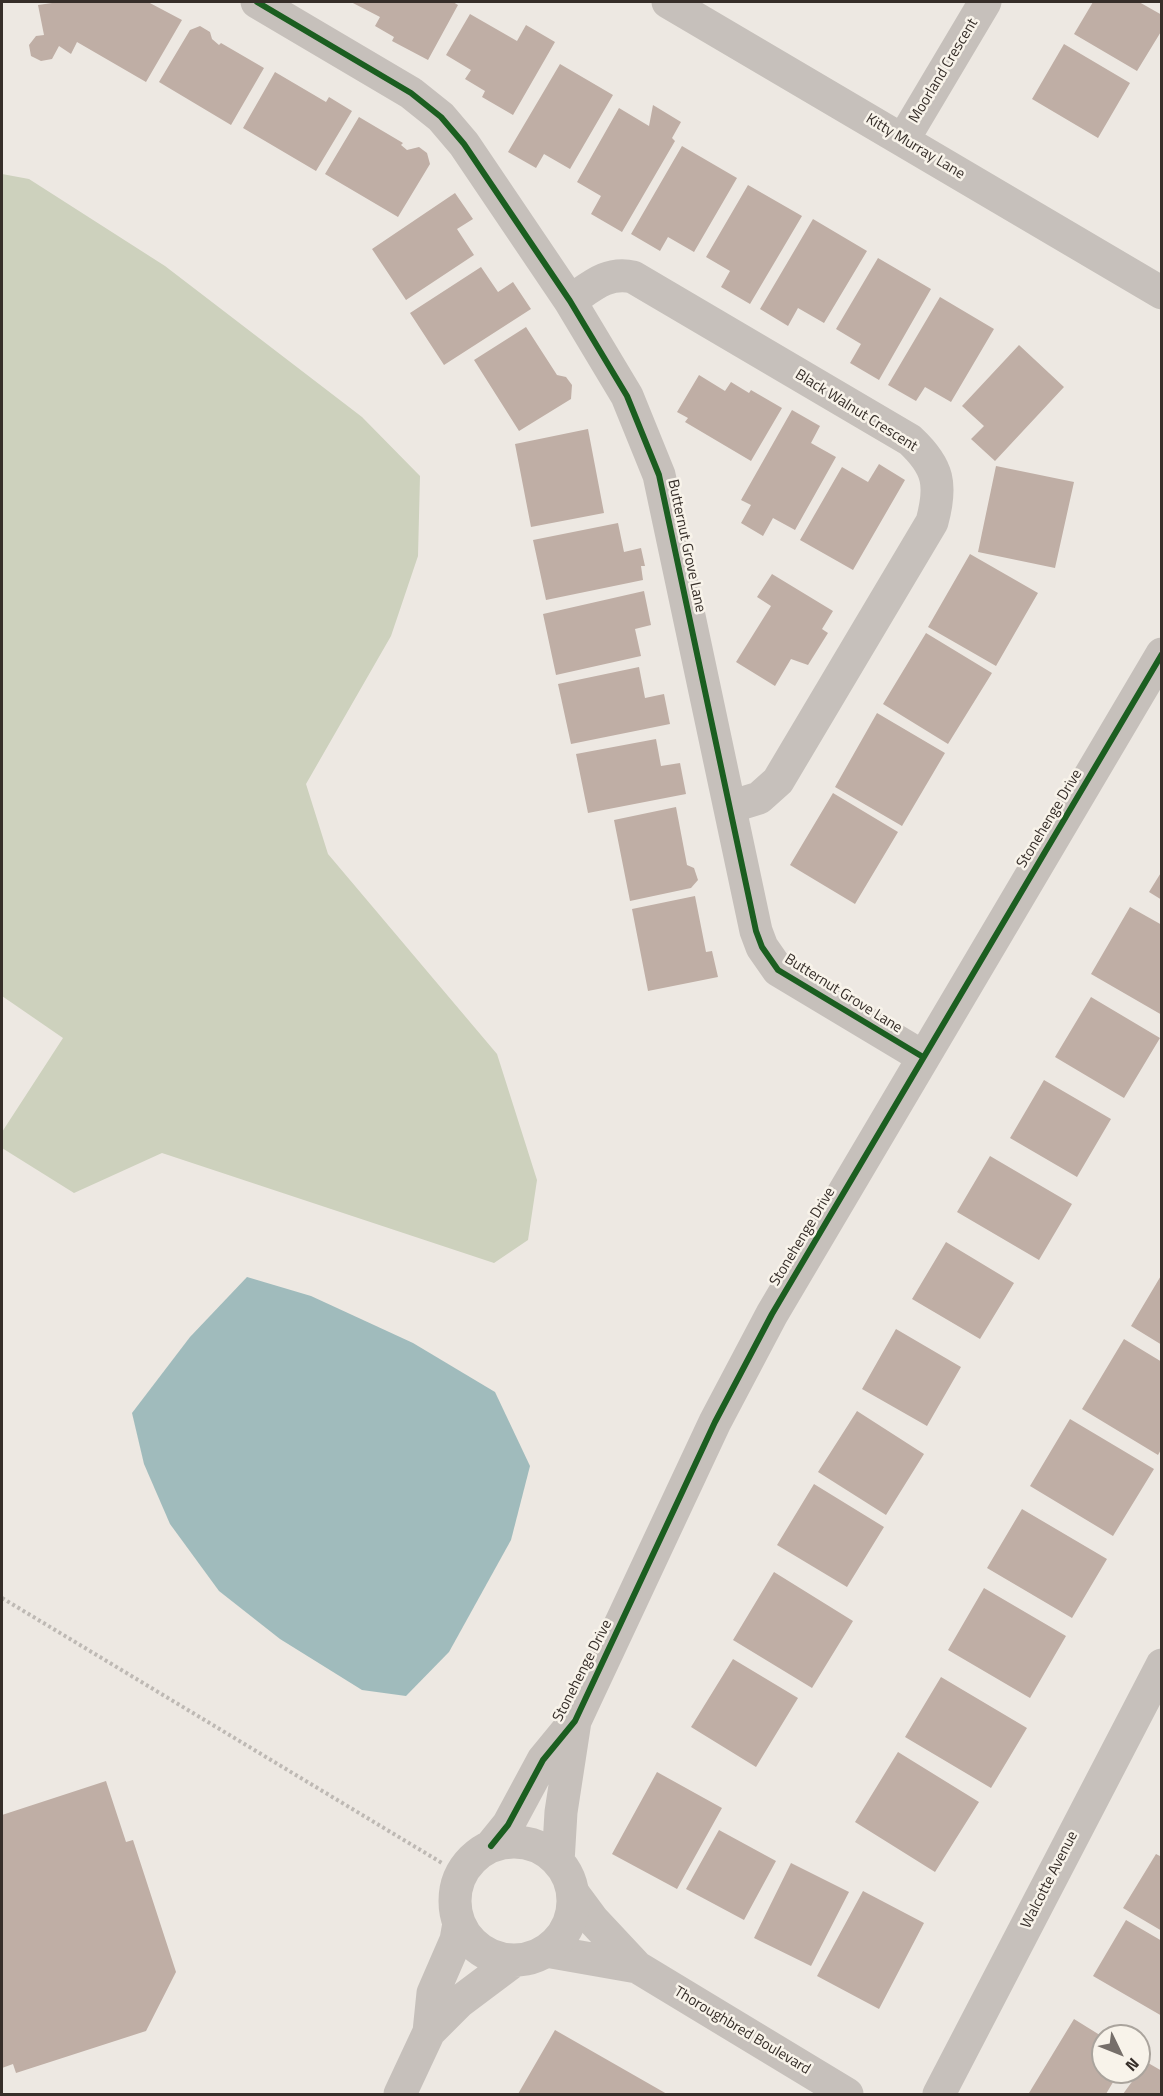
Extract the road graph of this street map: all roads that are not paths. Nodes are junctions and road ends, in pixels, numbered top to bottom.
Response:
1 (257, 2) edge
2 (668, 2) edge
3 (985, 2) edge
4 (903, 140) junction
5 (1161, 293) edge
6 (570, 301) junction
7 (1161, 654) edge
8 (730, 807) junction
9 (923, 1057) junction
10 (1161, 1665) edge
11 (574, 1721) junction
12 (491, 1846) junction
13 (558, 1862) junction
14 (573, 1893) junction
15 (459, 1923) junction
16 (530, 1955) junction
17 (637, 1967) junction
18 (429, 2032) junction
19 (400, 2094) edge
20 (847, 2094) edge
21 (939, 2094) edge

1 - 6 street, Butternut Grove Lane
2 - 4 street, Kitty Murray Lane
3 - 4 street, Moorland Crescent
4 - 5 street, Kitty Murray Lane
6 - 8 street, Butternut Grove Lane
6 - 8 street, Black Walnut Crescent
7 - 9 street, Stonehenge Drive
8 - 9 street, Butternut Grove Lane
9 - 11 street, Stonehenge Drive
10 - 21 street, Walcotte Avenue
11 - 12 street, Stonehenge Drive
11 - 13 street, Stonehenge Drive
12 - 13 street
12 - 15 street
13 - 14 street
14 - 16 street
14 - 17 street, Thoroughbred Boulevard
15 - 16 street
15 - 18 street
16 - 17 street, Thoroughbred Boulevard
16 - 18 street
17 - 20 street, Thoroughbred Boulevard
18 - 19 street

